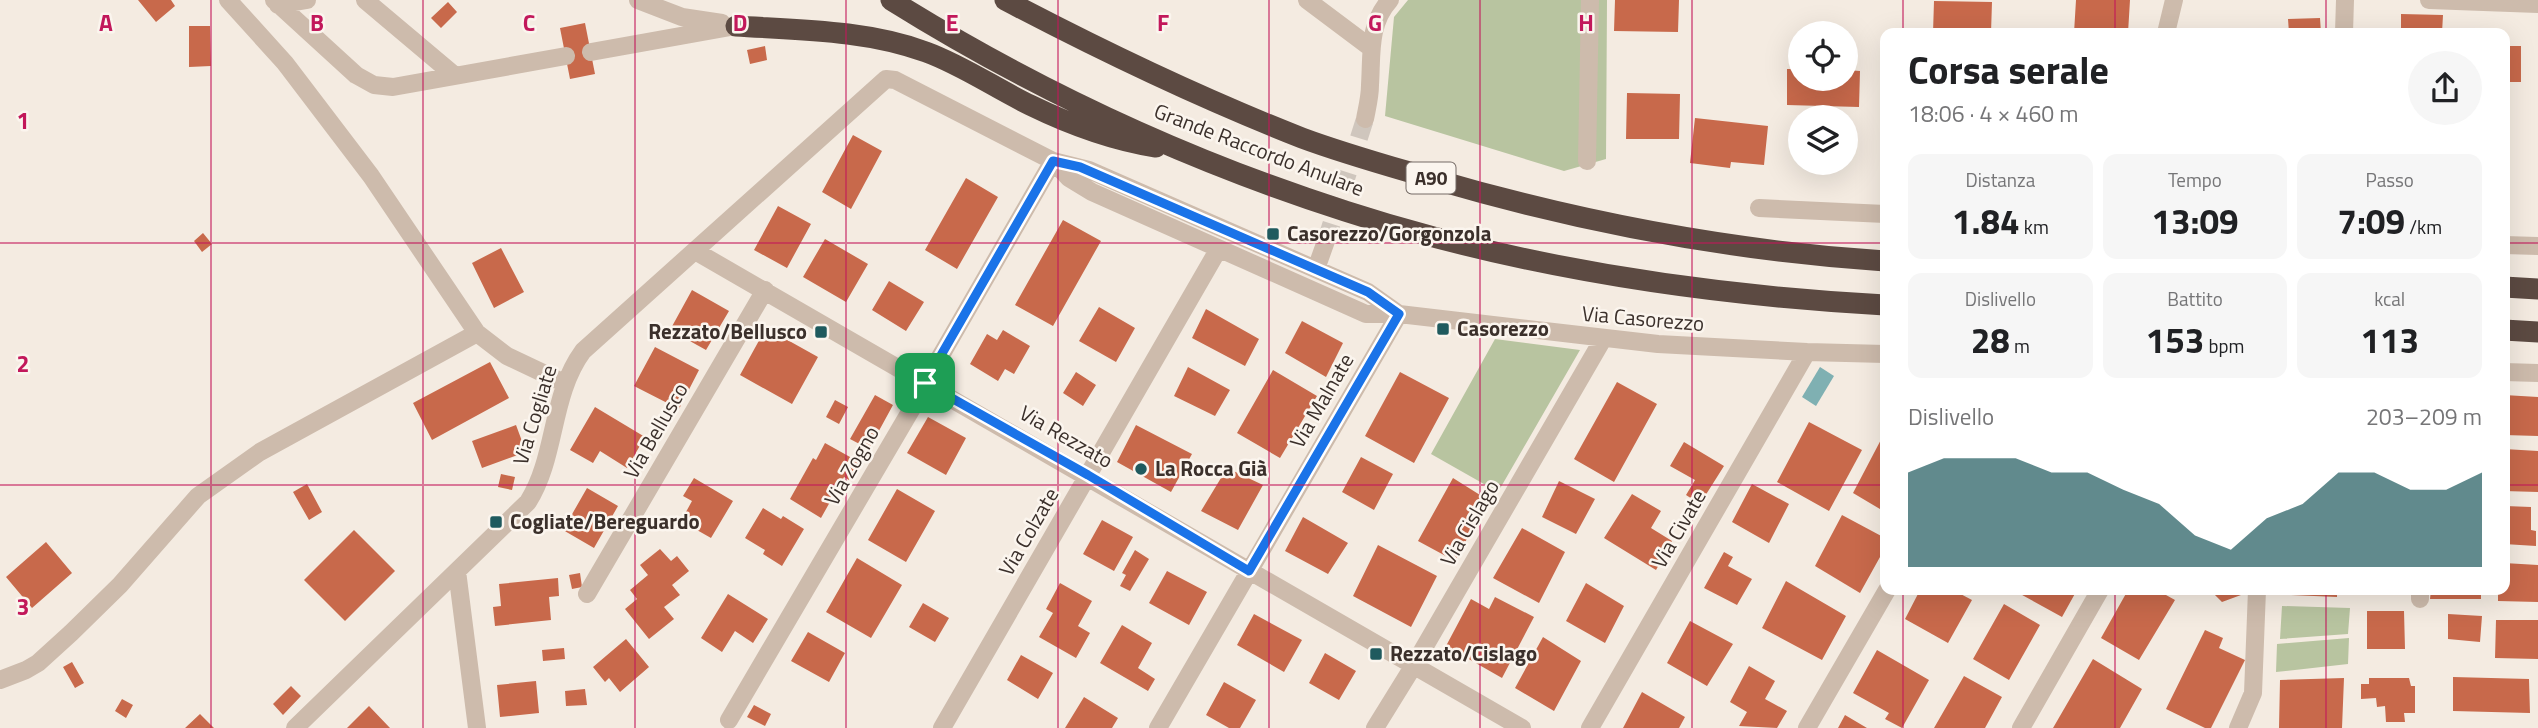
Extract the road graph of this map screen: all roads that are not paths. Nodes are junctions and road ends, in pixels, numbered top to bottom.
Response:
1 (228, 0) edge
2 (307, 0) edge
3 (365, 0) edge
4 (638, 0) edge
5 (891, 0) edge
6 (1005, 0) edge
7 (1307, 0) edge
8 (1390, 0) edge
9 (1590, 0) edge
10 (2174, 0) edge
11 (2344, 0) edge
12 (2429, 0) edge
13 (276, 2) edge
14 (2538, 4) edge
15 (736, 26) junction
16 (2167, 28) edge
17 (2344, 28) edge
18 (1371, 48) junction
19 (591, 52) dead end
20 (566, 56) dead end
21 (453, 75) junction
22 (895, 80) joint
23 (1365, 119) tunnel mouth
24 (1184, 152) junction
25 (1053, 161) junction
26 (1587, 161) dead end
27 (1759, 208) dead end
28 (1880, 214) edge
29 (1326, 241) tunnel mouth
30 (2510, 245) edge
31 (2538, 246) edge
32 (1218, 250) junction
33 (695, 251) junction
34 (1880, 260) edge
35 (1316, 269) junction
36 (2510, 287) edge
37 (2538, 289) edge
38 (765, 290) junction
39 (1880, 305) edge
40 (1399, 314) junction
41 (2510, 330) edge
42 (2538, 332) edge
43 (477, 333) junction
44 (1602, 339) junction
45 (1807, 352) junction
46 (1880, 354) edge
47 (2510, 372) edge
48 (2538, 373) edge
49 (564, 383) junction
50 (925, 383) junction
51 (1088, 475) junction
52 (457, 571) junction
53 (1249, 571) junction
54 (587, 594) dead end
55 (1884, 595) edge
56 (2097, 595) edge
57 (2257, 595) edge
58 (1414, 665) junction
59 (0, 680) edge
60 (729, 720) dead end
61 (295, 728) edge
62 (477, 728) edge
63 (942, 728) edge
64 (1158, 728) edge
65 (1375, 728) edge
66 (1522, 728) edge
67 (1590, 728) edge
68 (1807, 728) edge
69 (2021, 728) edge
70 (2238, 728) edge

1 - 43 street
2 - 13 street
3 - 21 street
4 - 15 street
5 - 24 highway, Grande Raccordo Anulare
6 - 34 highway, Grande Raccordo Anulare / A90
7 - 18 street
8 - 18 street
9 - 26 street
10 - 16 street
11 - 17 street
12 - 14 street
13 - 21 street
15 - 19 street
15 - 24 highway
18 - 23 street
20 - 21 street
22 - 25 street, Via Casorezzo
22 - 33 street, Via Cogliate
24 - 39 highway, Grande Raccordo Anulare
25 - 32 street, Via Casorezzo
25 - 35 street, Via Casorezzo
25 - 50 street, Via Zogno
27 - 28 street
29 - 35 street
30 - 31 street
32 - 40 street, Via Casorezzo
32 - 51 street, Via Colzate
33 - 38 street, Via Rezzato
33 - 49 street, Via Cogliate
35 - 40 street, Via Casorezzo
36 - 37 highway
38 - 50 street, Via Rezzato
38 - 54 street, Via Bellusco
40 - 44 street, Via Casorezzo
40 - 53 street, Via Malnate
41 - 42 highway
43 - 49 street
43 - 59 street
44 - 45 street, Via Casorezzo
44 - 58 street, Via Cislago
45 - 46 street, Via Casorezzo
45 - 67 street, Via Civate
47 - 48 street
49 - 52 street, Via Cogliate
50 - 51 street, Via Rezzato
50 - 60 street, Via Zogno
51 - 53 street, Via Rezzato
51 - 63 street, Via Colzate
52 - 61 street, Via Cogliate
52 - 62 street
53 - 58 street, Via Rezzato
53 - 64 street, Via Malnate
55 - 68 street
56 - 69 street
57 - 70 street
58 - 65 street, Via Cislago
58 - 66 street, Via Rezzato

